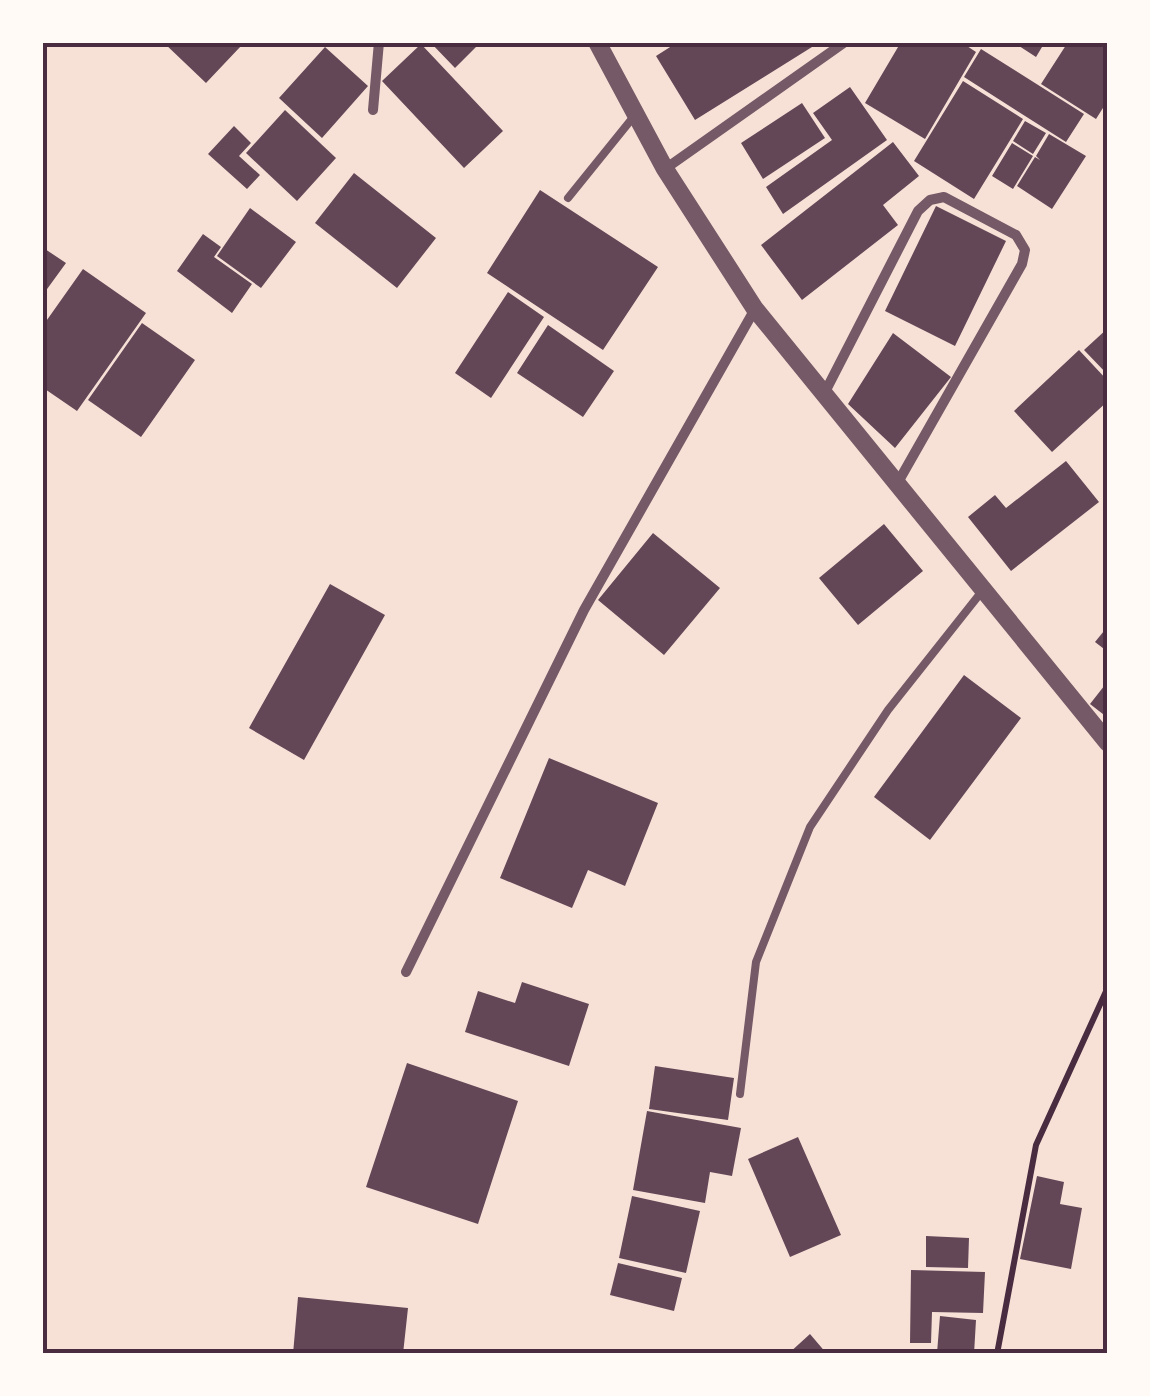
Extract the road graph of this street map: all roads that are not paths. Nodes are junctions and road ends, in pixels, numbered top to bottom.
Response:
1 (379, 42) edge
2 (597, 42) edge
3 (844, 42) edge
4 (373, 110) dead end
5 (635, 115) junction
6 (665, 169) junction
7 (568, 198) dead end
8 (755, 309) junction
9 (824, 394) junction
10 (896, 485) junction
11 (983, 590) junction
12 (1108, 743) edge
13 (406, 972) dead end
14 (740, 1094) dead end

1 - 4 street
2 - 5 street
3 - 6 street
5 - 6 street
5 - 7 lane
6 - 8 street
8 - 9 street
8 - 13 street
9 - 10 street
9 - 10 street
10 - 11 street
11 - 12 street
11 - 14 lane

